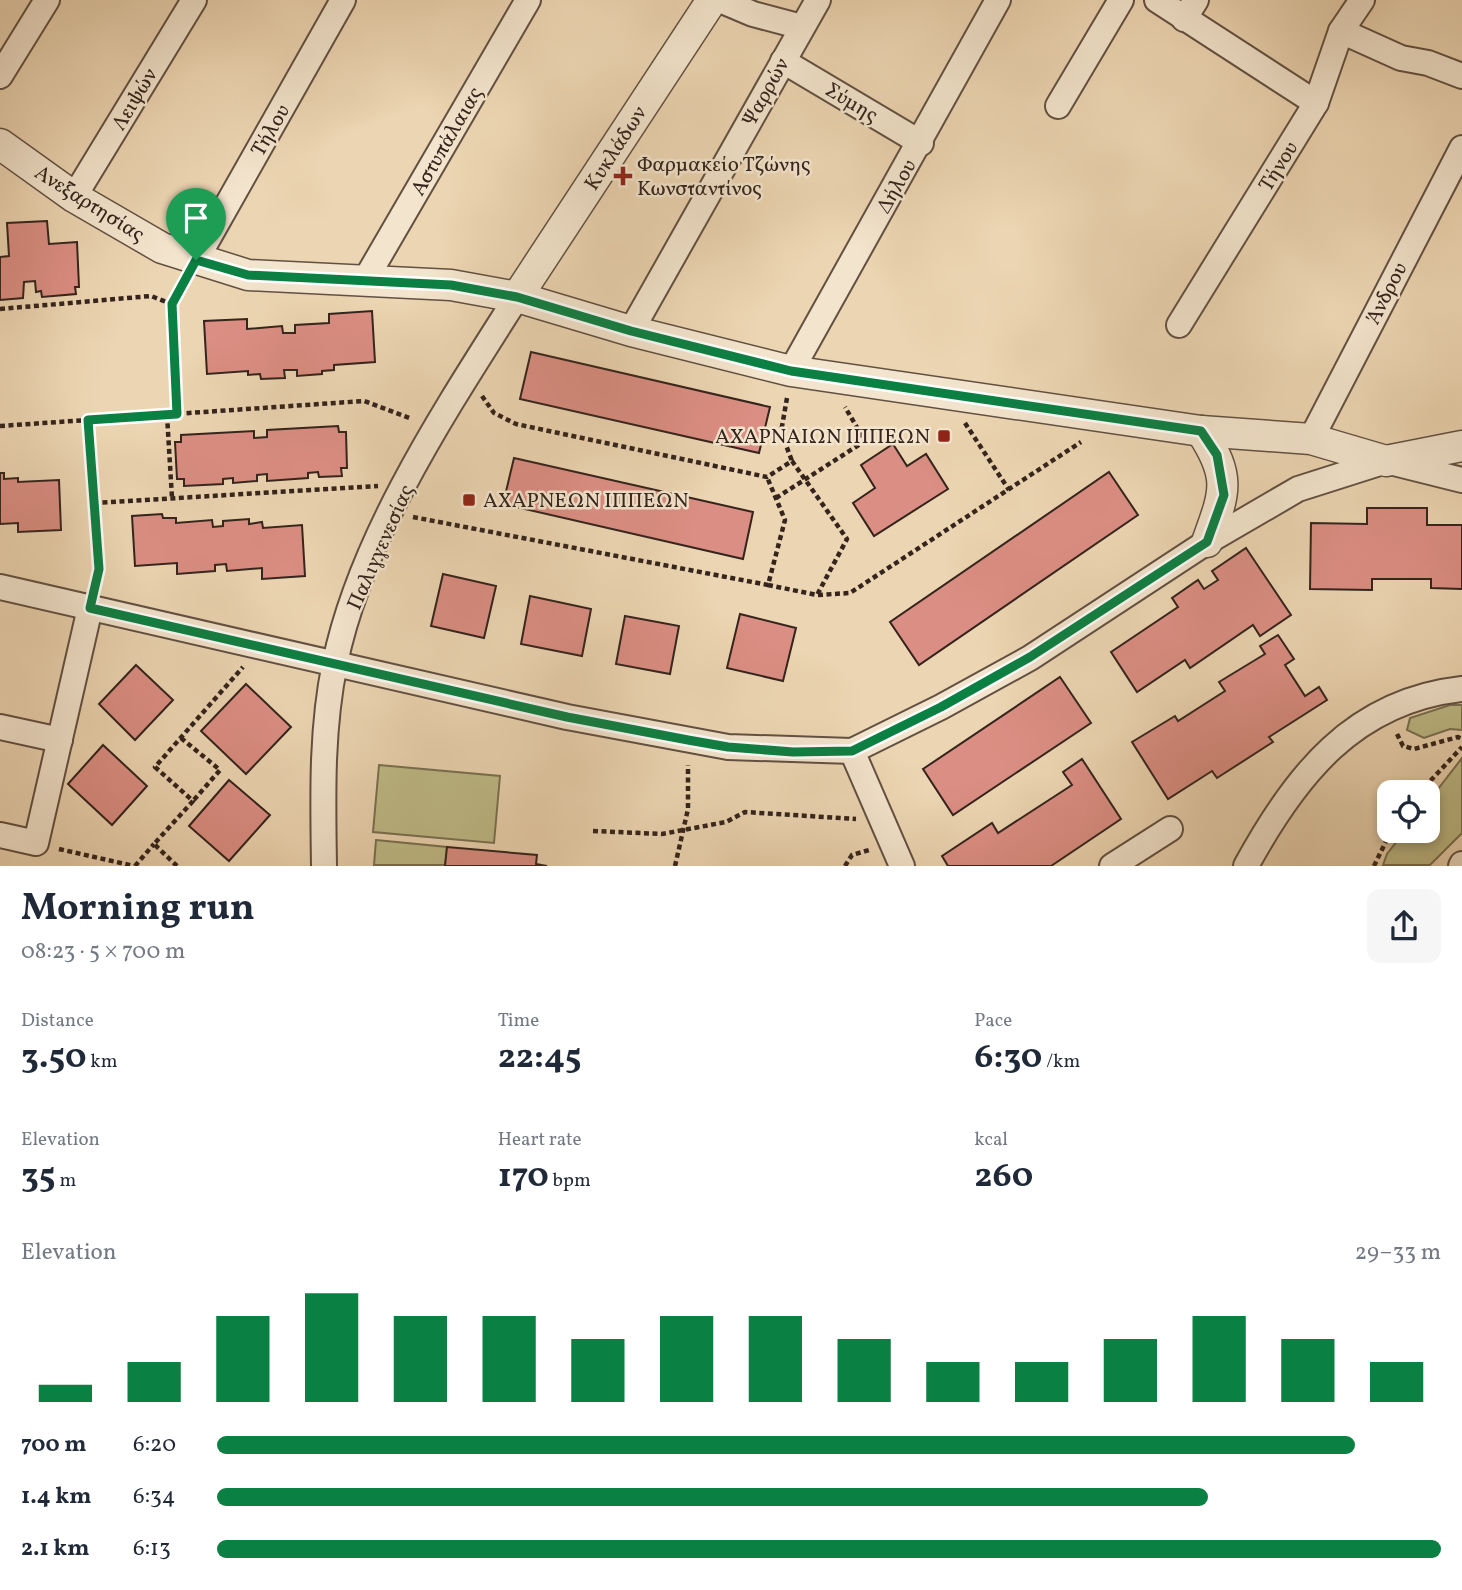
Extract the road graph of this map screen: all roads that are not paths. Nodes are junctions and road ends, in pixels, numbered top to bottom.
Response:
1 (47, 0) edge
2 (194, 0) edge
3 (343, 0) edge
4 (528, 0) edge
5 (712, 0) edge
6 (720, 0) edge
7 (818, 0) edge
8 (998, 0) edge
9 (1121, 0) edge
10 (1157, 0) edge
11 (1362, 0) edge
12 (1190, 10) edge
13 (802, 27) junction
14 (1341, 31) junction
15 (783, 61) junction
16 (0, 76) edge
17 (1462, 76) edge
18 (1316, 103) junction
19 (1058, 106) dead end
20 (921, 143) junction
21 (0, 144) edge
22 (1462, 148) edge
23 (74, 197) junction
24 (196, 260) junction
25 (364, 282) junction
26 (517, 297) junction
27 (1179, 325) dead end
28 (631, 331) junction
29 (791, 371) junction
30 (1201, 431) junction
31 (1311, 439) junction
32 (1462, 446) edge
33 (1386, 461) junction
34 (1462, 480) edge
35 (1207, 542) junction
36 (0, 587) edge
37 (90, 608) junction
38 (335, 663) junction
39 (1462, 689) edge
40 (0, 727) edge
41 (60, 740) junction
42 (852, 751) junction
43 (1170, 829) dead end
44 (0, 835) edge
45 (324, 866) edge
46 (902, 866) edge
47 (1112, 866) edge
48 (1246, 866) edge

1 - 16 street
2 - 23 street, Λειψών
3 - 24 street, Τήλου
4 - 25 street, Αστυπάλαιας
5 - 26 street, Κυκλάδων
6 - 13 street
7 - 13 street, Ψαρρών
8 - 20 street, Δήλου
9 - 19 street
10 - 12 street
11 - 14 street, Τήνου
12 - 18 street
13 - 15 street, Ψαρρών
14 - 17 street
14 - 18 street, Τήνου
15 - 20 street, Σύμης
15 - 28 street, Ψαρρών
18 - 27 street, Τήνου
20 - 29 street, Δήλου
21 - 23 street, Ανεξαρτησίας
22 - 31 street, Άνδρου
23 - 24 street, Ανεξαρτησίας
24 - 25 street, Ανεξαρτησίας
25 - 26 street, Ανεξαρτησίας
26 - 28 street, Ανεξαρτησίας
26 - 38 street, Παλιγγενεσίας
28 - 29 street, Ανεξαρτησίας
29 - 30 street, Ανεξαρτησίας
30 - 31 street, Ανεξαρτησίας
30 - 35 street
31 - 33 street, Ανεξαρτησίας
32 - 33 street, Ανεξαρτησίας
33 - 34 street
33 - 35 street
35 - 42 street
36 - 37 street
37 - 38 street
37 - 41 street
38 - 42 street
38 - 45 street, Παλιγγενεσίας
39 - 48 street
40 - 41 street
41 - 44 street
42 - 46 street
43 - 47 street

